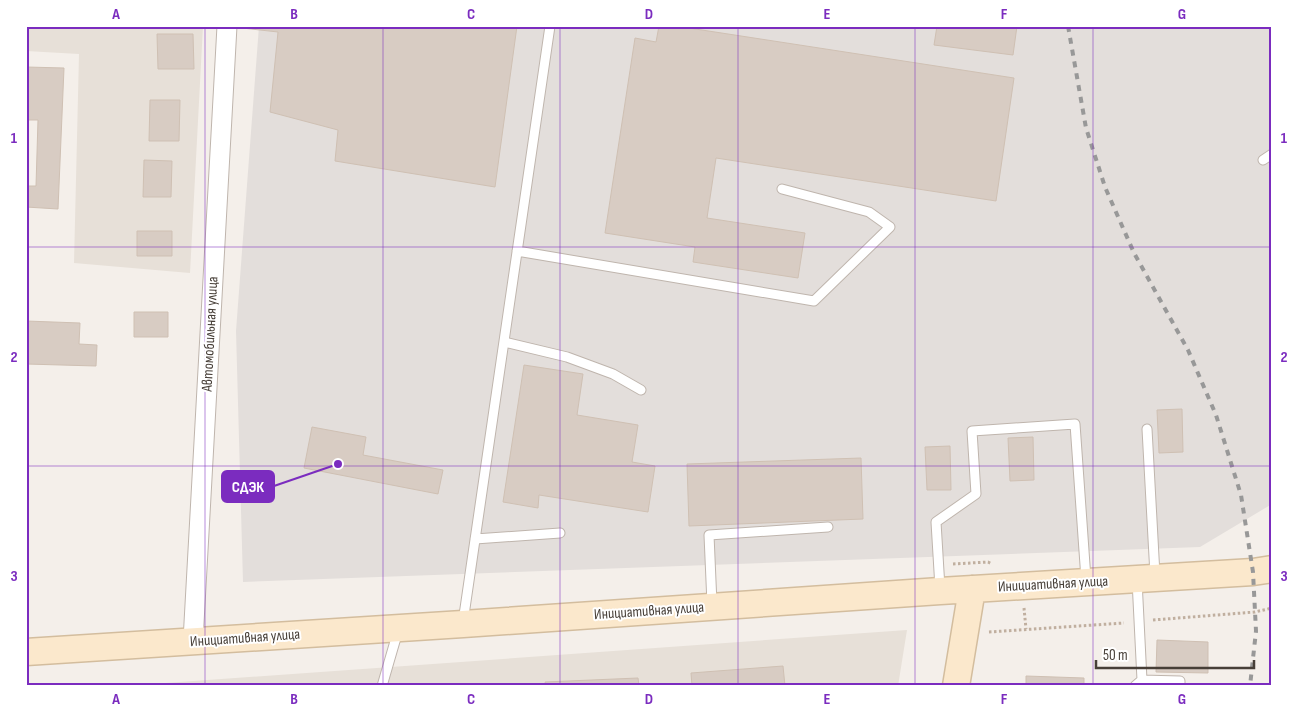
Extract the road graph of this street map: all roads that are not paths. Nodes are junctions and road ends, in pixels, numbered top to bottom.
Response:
1 (227, 26) edge
2 (550, 26) edge
3 (1272, 154) edge
4 (1263, 160) dead end
5 (782, 189) dead end
6 (518, 251) junction
7 (504, 342) junction
8 (641, 390) dead end
9 (1147, 429) dead end
10 (828, 527) dead end
11 (560, 532) dead end
12 (476, 539) junction
13 (1272, 569) edge
14 (1146, 578) junction
15 (1086, 582) junction
16 (972, 589) junction
17 (940, 591) junction
18 (712, 607) junction
19 (463, 624) junction
20 (399, 628) junction
21 (193, 641) junction
22 (26, 652) edge
23 (1138, 683) edge
24 (382, 686) edge
25 (956, 686) edge
26 (1180, 686) edge

1 - 21 street, Автомобильная улица
2 - 6 lane
3 - 4 lane
5 - 6 lane
6 - 7 lane
7 - 8 lane
7 - 12 lane
9 - 14 lane
10 - 18 lane
11 - 12 lane
12 - 19 lane
13 - 14 main road, Инициативная улица
14 - 15 main road, Инициативная улица
14 - 23 lane
15 - 16 main road, Инициативная улица
15 - 17 lane
16 - 17 main road, Инициативная улица
16 - 25 main road
17 - 18 main road, Инициативная улица
18 - 19 main road, Инициативная улица
19 - 20 main road, Инициативная улица
20 - 21 main road, Инициативная улица
20 - 24 lane
21 - 22 main road, Инициативная улица
23 - 26 lane

